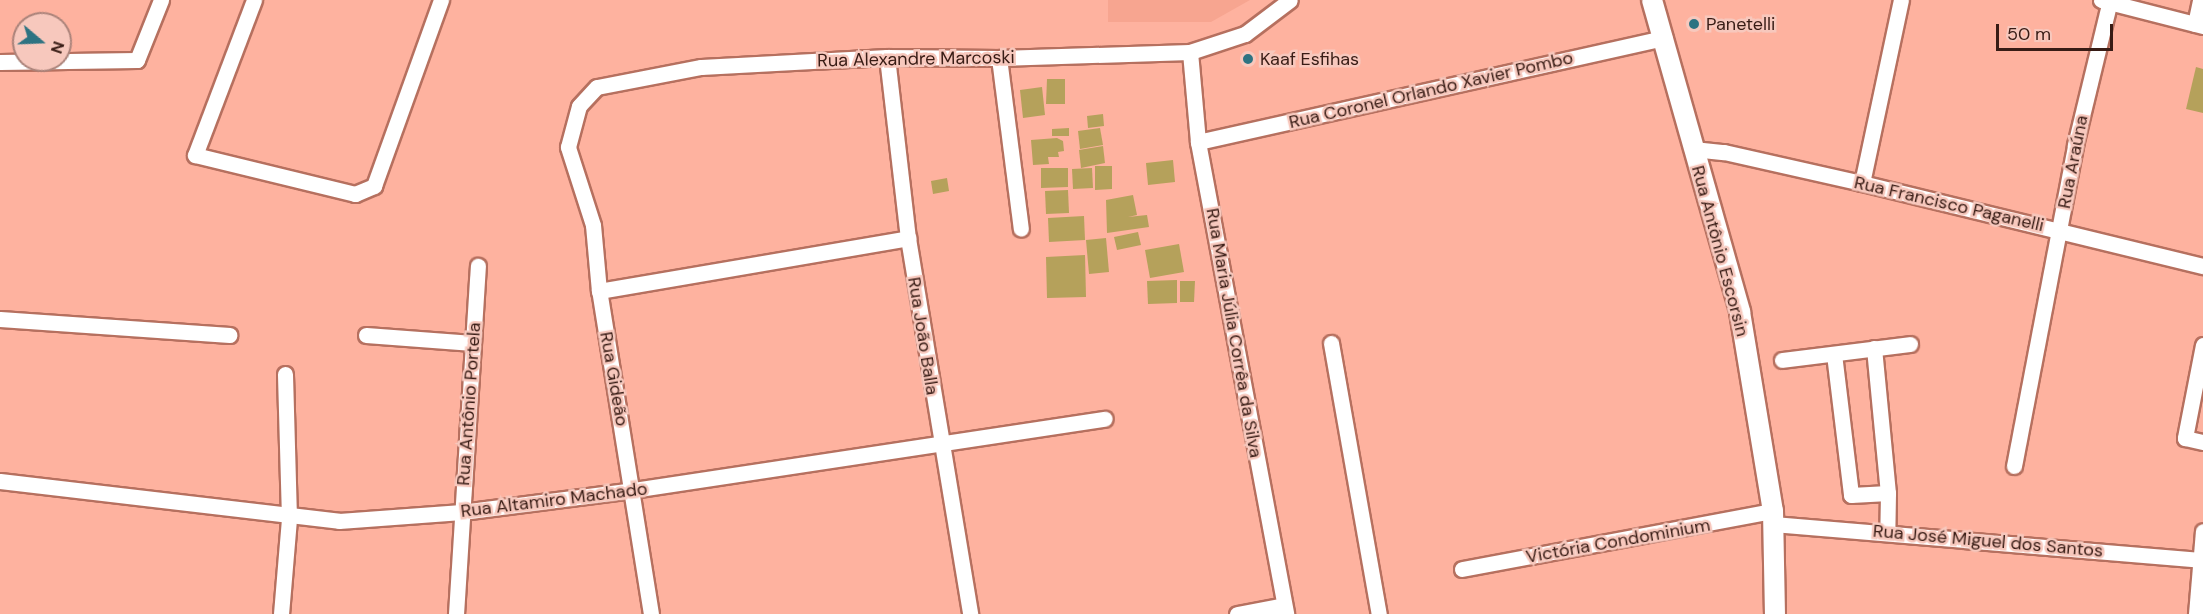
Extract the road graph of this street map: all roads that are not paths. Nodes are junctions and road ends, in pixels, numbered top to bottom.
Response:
1 (161, 0) edge
2 (254, 0) edge
3 (441, 0) edge
4 (1290, 0) edge
5 (1652, 0) edge
6 (1901, 0) edge
7 (2200, 0) edge
8 (2106, 1) edge
9 (2199, 25) edge
10 (1665, 38) junction
11 (1190, 52) junction
12 (887, 57) junction
13 (999, 58) junction
14 (0, 62) edge
15 (1198, 142) junction
16 (568, 147) joint
17 (1693, 149) junction
18 (1862, 183) junction
19 (1022, 229) dead end
20 (2059, 230) junction
21 (908, 238) junction
22 (478, 266) dead end
23 (2203, 266) edge
24 (599, 291) junction
25 (0, 319) edge
26 (229, 335) dead end
27 (366, 335) dead end
28 (473, 343) junction
29 (1331, 343) dead end
30 (1910, 344) dead end
31 (2203, 345) edge
32 (1874, 348) junction
33 (1834, 354) junction
34 (1782, 360) dead end
35 (285, 374) dead end
36 (1105, 419) dead end
37 (940, 442) junction
38 (2203, 442) edge
39 (2014, 466) dead end
40 (0, 482) edge
41 (633, 490) junction
42 (1888, 493) junction
43 (462, 512) junction
44 (289, 518) junction
45 (1773, 518) junction
46 (2203, 531) edge
47 (1887, 532) junction
48 (2202, 560) edge
49 (1462, 569) dead end
50 (1285, 610) edge
51 (281, 614) edge
52 (456, 614) edge
53 (651, 614) edge
54 (970, 614) edge
55 (1237, 614) edge
56 (1379, 614) edge
57 (1774, 614) edge
58 (2196, 614) edge

1 - 14 street
2 - 3 street
4 - 11 street, Rua Alexandre Marcoski
5 - 10 main road, Rua Antônio Escorsin
6 - 18 street
7 - 9 street
8 - 9 street
8 - 20 street, Rua Araúna
10 - 15 street, Rua Coronel Orlando Xavier Pombo
10 - 17 main road, Rua Antônio Escorsin
11 - 13 street, Rua Alexandre Marcoski
11 - 15 street, Rua Maria Júlia Corrêa da Silva
12 - 13 street, Rua Alexandre Marcoski
12 - 16 street, Rua Alexandre Marcoski
12 - 21 street, Rua João Balla
13 - 19 street
15 - 50 street, Rua Maria Júlia Corrêa da Silva
16 - 24 street, Rua Gideão
17 - 18 street, Rua Francisco Paganelli
17 - 45 main road, Rua Antônio Escorsin
18 - 20 street, Rua Francisco Paganelli
20 - 23 street, Rua Francisco Paganelli
20 - 39 street, Rua Araúna
21 - 24 street
21 - 37 street, Rua João Balla
22 - 28 street, Rua Antônio Portela
24 - 41 street, Rua Gideão
25 - 26 street
27 - 28 street
28 - 43 street, Rua Antônio Portela
29 - 56 street
30 - 32 street
31 - 38 street
32 - 33 street
32 - 42 street
33 - 34 street
33 - 42 street
35 - 44 street
36 - 37 street, Rua Altamiro Machado
37 - 41 street, Rua Altamiro Machado
37 - 54 street, Rua João Balla
40 - 44 street, Rua Altamiro Machado
41 - 43 street, Rua Altamiro Machado
41 - 53 street, Rua Gideão
42 - 47 street
43 - 44 street, Rua Altamiro Machado
43 - 52 street, Rua Antônio Portela
44 - 51 street
45 - 47 street, Rua José Miguel dos Santos
45 - 49 street, Victória Condominium
45 - 57 main road, Rua Antônio Escorsin
46 - 48 street
47 - 48 street, Rua José Miguel dos Santos
48 - 58 street
50 - 55 street

